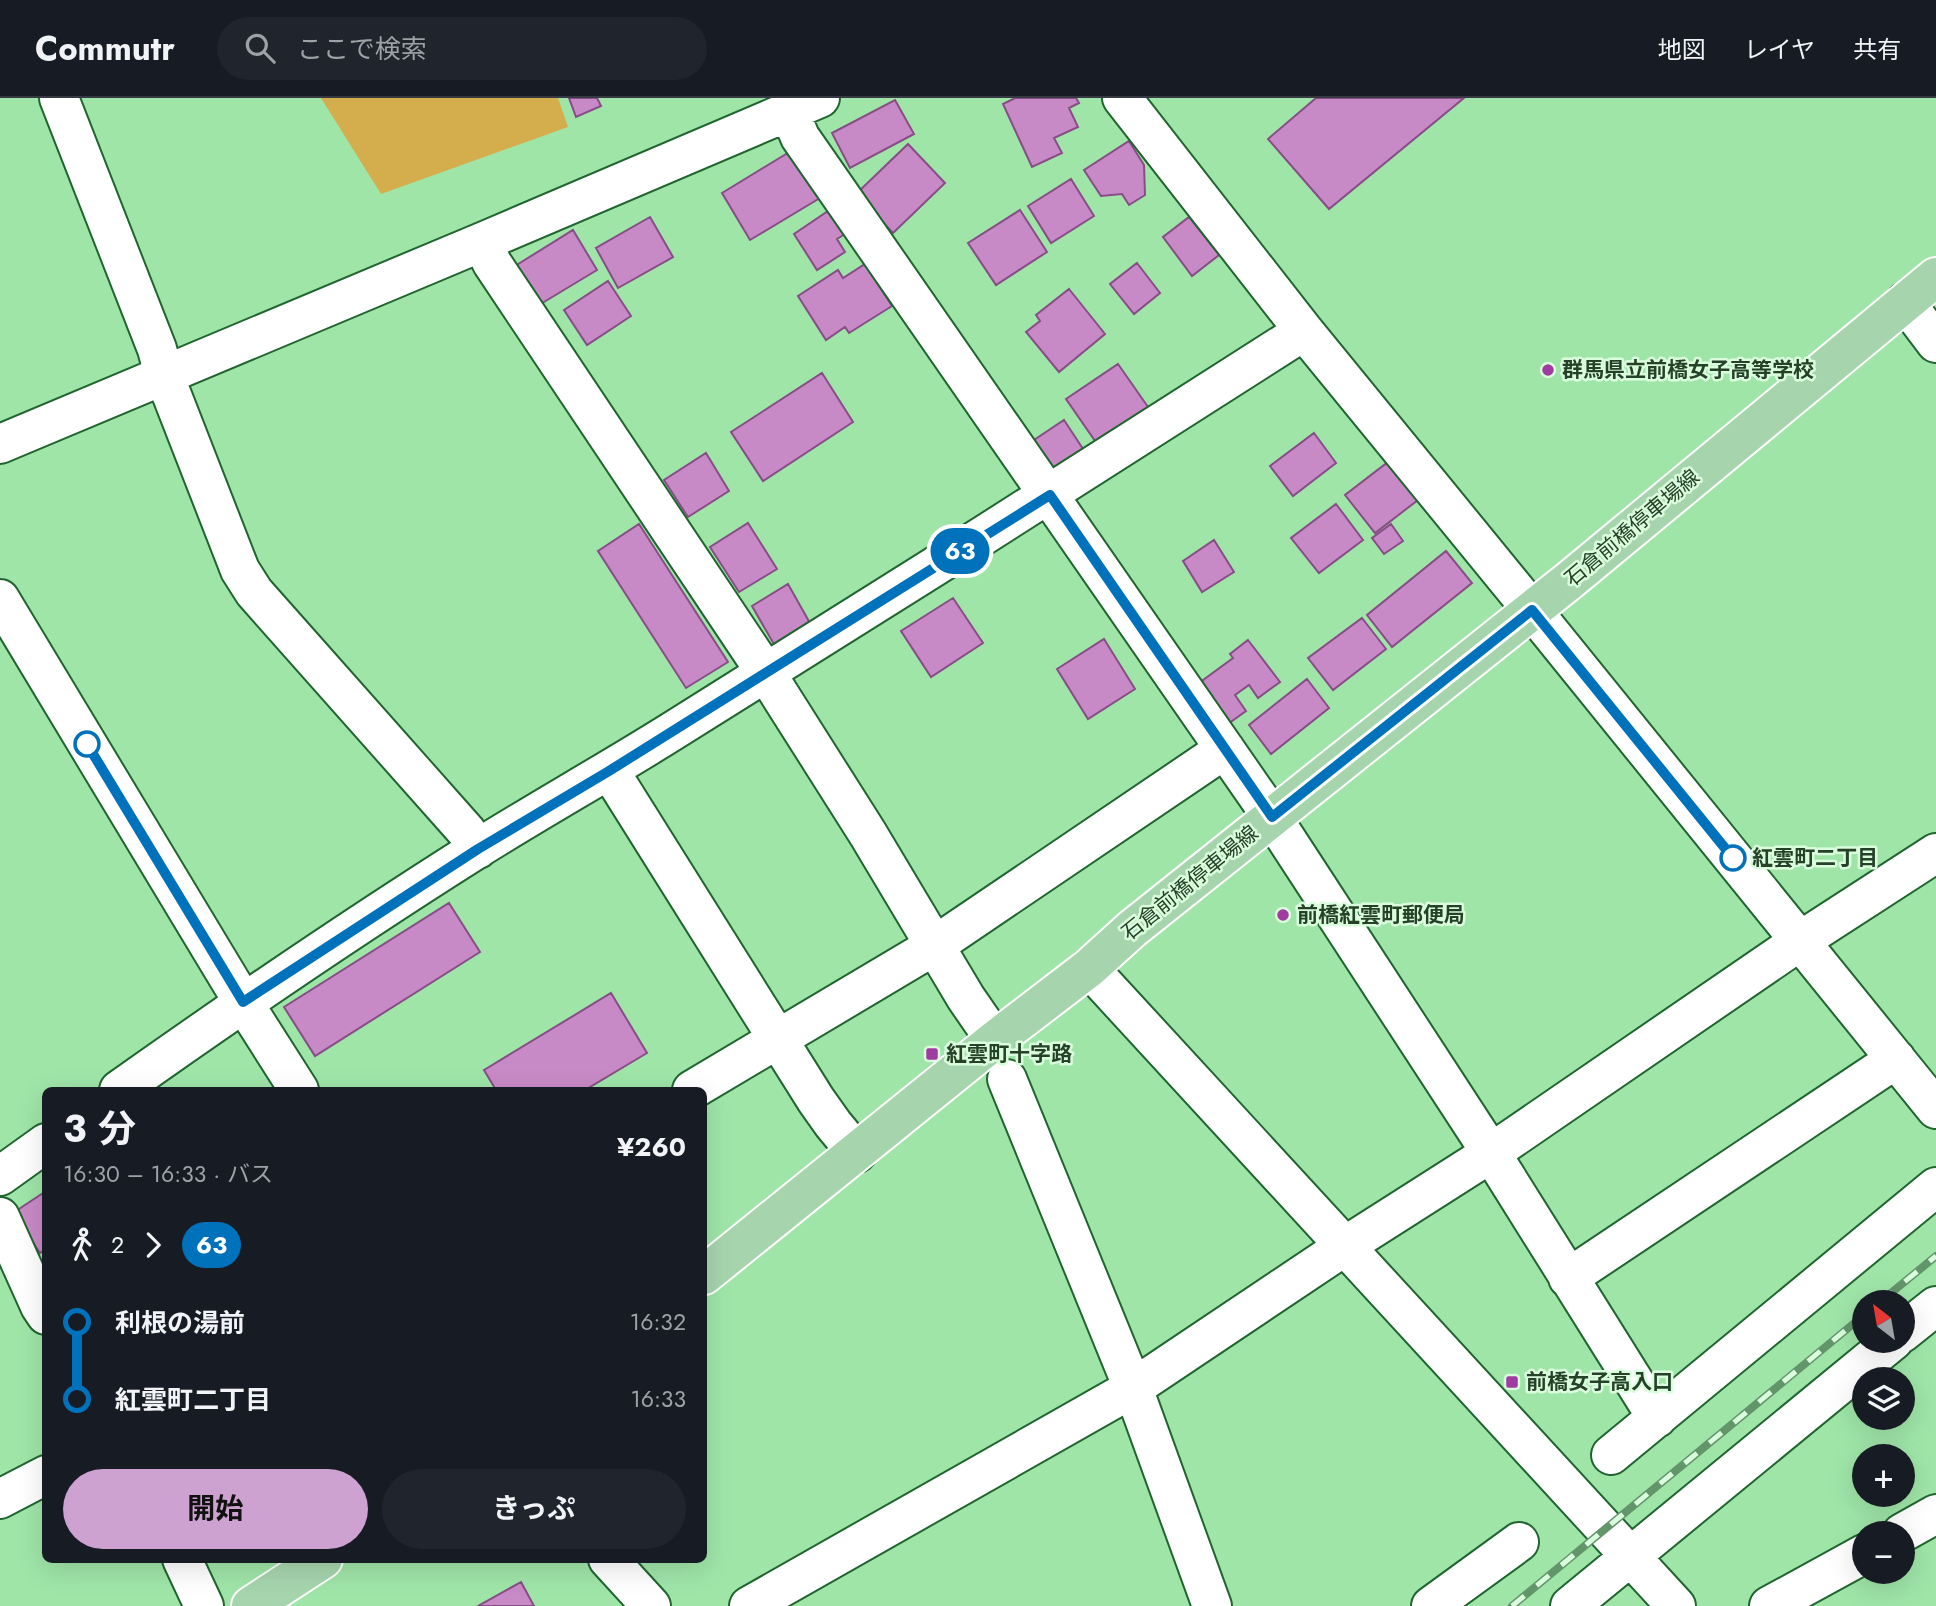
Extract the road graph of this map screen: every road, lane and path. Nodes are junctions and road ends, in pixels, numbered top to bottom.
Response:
1 (59, 98) edge
2 (1122, 98) edge
3 (804, 105) edge
4 (482, 242) junction
5 (1936, 277) edge
6 (1905, 302) junction
7 (1304, 331) junction
8 (1936, 342) edge
9 (164, 375) junction
10 (0, 444) edge
11 (1050, 495) junction
12 (0, 599) edge
13 (1532, 610) junction
14 (766, 673) junction
15 (1225, 749) junction
16 (609, 771) junction
17 (1272, 817) junction
18 (478, 849) junction
19 (1936, 853) edge
20 (1800, 941) junction
21 (934, 946) junction
22 (1089, 968) junction
23 (243, 1002) junction
24 (777, 1038) junction
25 (995, 1040) junction
26 (1896, 1059) junction
27 (1007, 1079) dead end
28 (123, 1087) edge
29 (297, 1087) edge
30 (697, 1087) edge
31 (1936, 1109) edge
32 (42, 1146) edge
33 (857, 1153) junction
34 (1491, 1153) junction
35 (0, 1176) edge
36 (1936, 1187) edge
37 (0, 1217) edge
38 (1345, 1246) junction
39 (707, 1273) edge
40 (1568, 1278) junction
41 (1936, 1306) edge
42 (42, 1309) edge
43 (1915, 1323) edge
44 (1878, 1353) edge
45 (1133, 1388) junction
46 (1657, 1418) junction
47 (1611, 1455) dead end
48 (42, 1477) edge
49 (0, 1499) edge
50 (1936, 1514) edge
51 (1915, 1526) edge
52 (1519, 1542) dead end
53 (1630, 1558) junction
54 (1852, 1561) edge
55 (184, 1563) edge
56 (317, 1563) edge
57 (612, 1563) edge
58 (1782, 1603) edge
59 (204, 1606) edge
60 (251, 1606) edge
61 (651, 1606) edge
62 (749, 1606) edge
63 (1212, 1606) edge
64 (1431, 1606) edge
65 (1570, 1606) edge
66 (1675, 1606) edge

1 - 9 street
2 - 7 street
3 - 4 street
3 - 11 street
4 - 9 street
4 - 14 street
5 - 6 main road, 石倉前橋停車場線
6 - 8 street
6 - 13 main road, 石倉前橋停車場線
7 - 11 street
7 - 13 street
9 - 10 street
9 - 18 street
11 - 14 street
11 - 15 street
12 - 23 street
13 - 17 main road, 石倉前橋停車場線
13 - 20 street
14 - 16 street
14 - 21 street
15 - 17 street
15 - 21 street
16 - 18 street
16 - 24 street
17 - 22 main road, 石倉前橋停車場線
17 - 34 street
18 - 23 street
19 - 20 street
20 - 26 street
20 - 34 street
21 - 24 street
21 - 25 street
22 - 25 main road, 石倉前橋停車場線
22 - 38 street
23 - 28 street
23 - 29 street
24 - 30 street
24 - 33 street
25 - 33 main road, 石倉前橋停車場線
26 - 31 street
26 - 40 street
27 - 45 street
32 - 35 street
33 - 39 main road, 石倉前橋停車場線
34 - 38 street
34 - 40 street
36 - 46 street
37 - 42 street
38 - 45 street
38 - 53 street
40 - 46 street
41 - 43 street
44 - 53 street
45 - 62 street
45 - 63 street
46 - 47 street
48 - 49 street
50 - 51 street
52 - 64 street
53 - 65 street
53 - 66 street
54 - 58 street
55 - 59 street
56 - 60 main road
57 - 61 street

